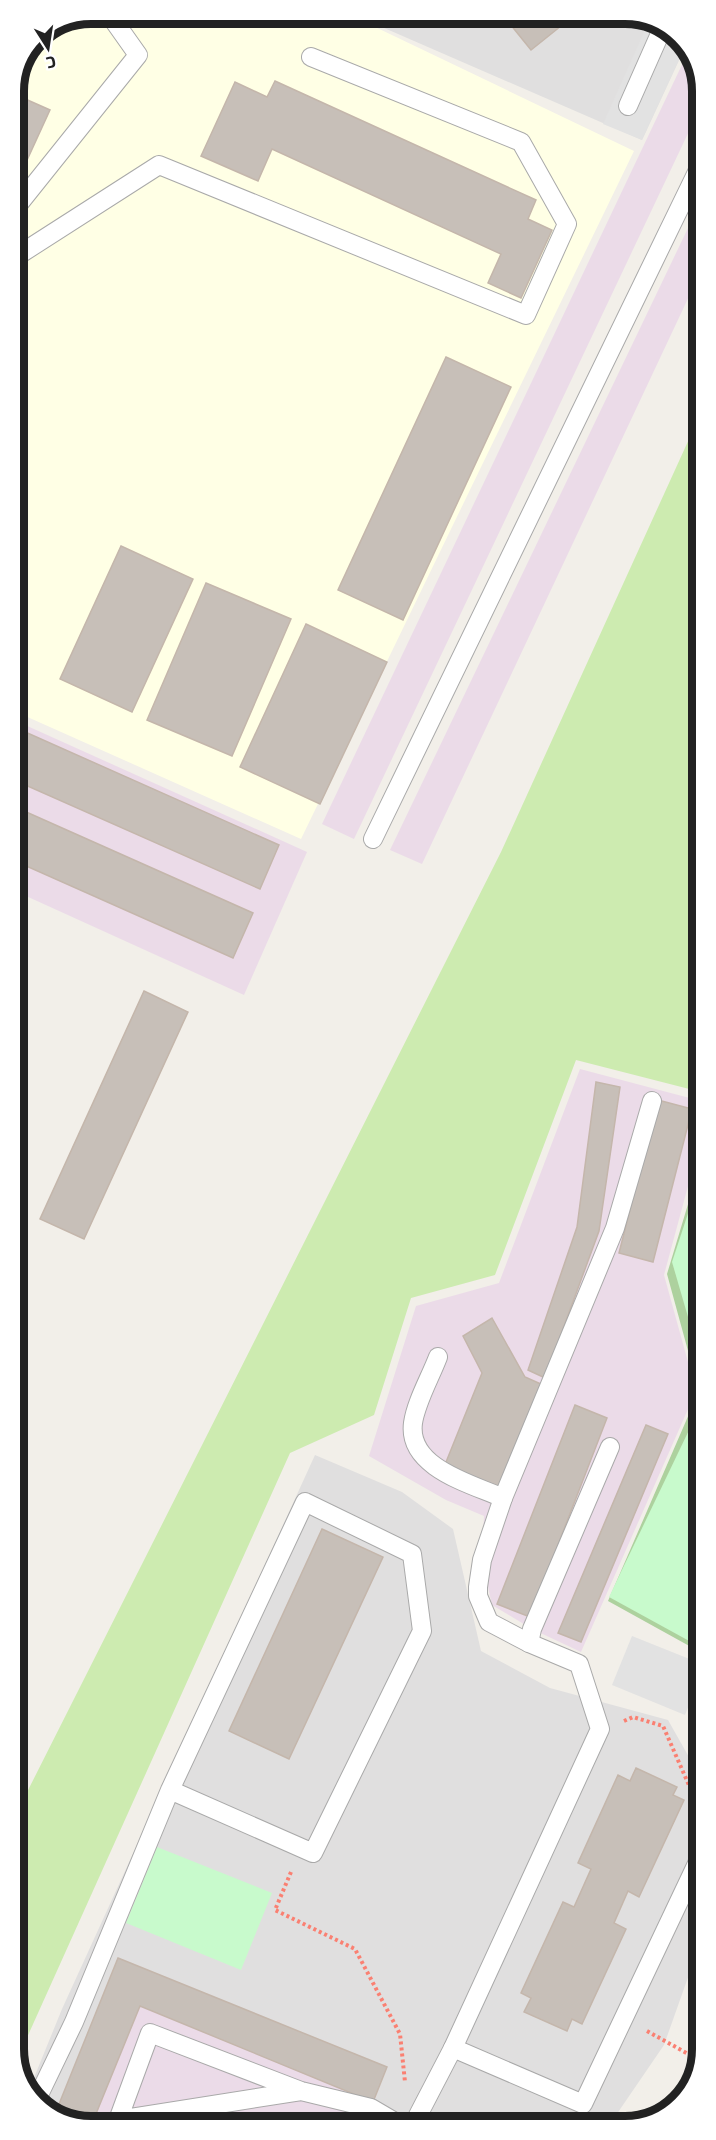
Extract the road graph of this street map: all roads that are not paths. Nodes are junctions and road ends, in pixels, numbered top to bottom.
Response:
1 (116, 24) edge
2 (660, 34) edge
3 (311, 57) dead end
4 (628, 106) dead end
5 (692, 182) edge
6 (24, 198) edge
7 (24, 252) edge
8 (373, 839) dead end
9 (652, 1101) dead end
10 (438, 1358) dead end
11 (610, 1447) dead end
12 (503, 1498) junction
13 (529, 1643) junction
14 (170, 1790) junction
15 (692, 1874) edge
16 (453, 2048) junction
17 (301, 2091) junction
18 (40, 2092) edge
19 (119, 2116) edge
20 (143, 2116) edge
21 (385, 2116) edge
22 (418, 2116) edge

1 - 6 lane
2 - 4 lane
3 - 7 lane
5 - 8 lane
9 - 12 lane
10 - 12 lane
11 - 13 lane
12 - 13 lane
13 - 16 lane
14 - 14 lane
14 - 18 lane
15 - 16 lane
16 - 22 lane
17 - 19 lane
17 - 20 lane
17 - 21 lane

